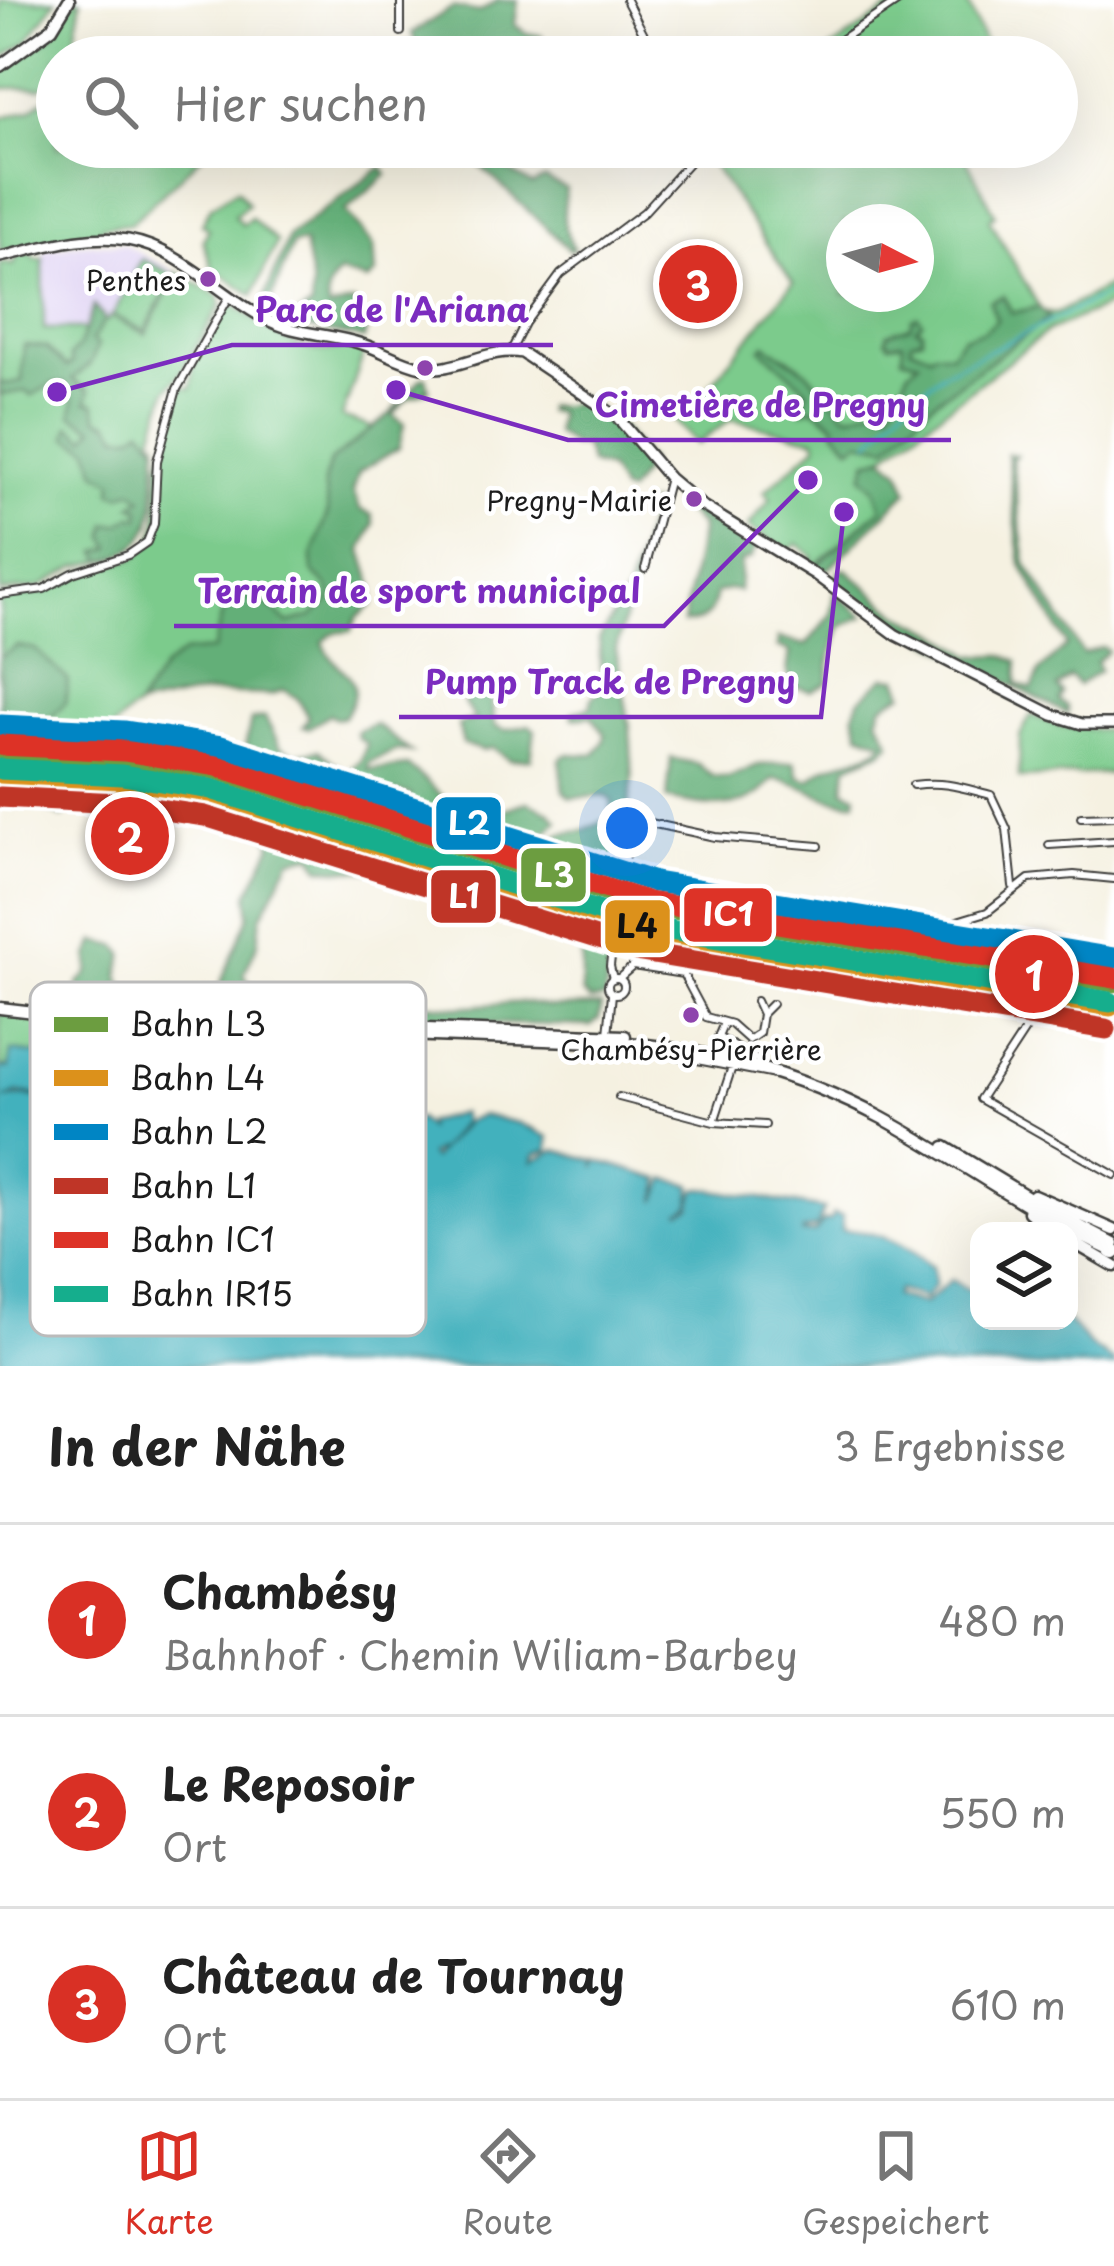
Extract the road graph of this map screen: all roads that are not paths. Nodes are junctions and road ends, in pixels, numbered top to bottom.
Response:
1 (66, 0) edge
2 (401, 0) edge
3 (626, 0) edge
4 (900, 0) edge
5 (401, 32) dead end
6 (42, 36) edge
7 (645, 36) edge
8 (846, 36) edge
9 (36, 40) edge
10 (0, 66) edge
11 (684, 168) edge
12 (0, 257) edge
13 (230, 295) junction
14 (511, 351) junction
15 (669, 478) junction
16 (645, 569) dead end
17 (0, 595) edge
18 (1114, 724) edge
19 (913, 785) dead end
20 (1114, 815) edge
21 (1081, 818) dead end
22 (1114, 841) edge
23 (1049, 845) dead end
24 (819, 846) dead end
25 (1114, 879) edge
26 (1013, 889) junction
27 (617, 902) tunnel mouth
28 (616, 978) junction
29 (612, 994) junction
30 (756, 1000) dead end
31 (0, 1004) edge
32 (772, 1004) dead end
33 (30, 1007) edge
34 (30, 1008) edge
35 (762, 1014) junction
36 (609, 1016) junction
37 (724, 1023) junction
38 (426, 1028) edge
39 (426, 1033) edge
40 (591, 1034) junction
41 (1114, 1035) edge
42 (607, 1038) junction
43 (628, 1043) junction
44 (758, 1060) junction
45 (732, 1066) junction
46 (779, 1074) junction
47 (619, 1097) dead end
48 (714, 1122) junction
49 (765, 1126) dead end
50 (1114, 1175) edge
51 (1014, 1193) junction
52 (1045, 1222) edge
53 (1112, 1227) edge
54 (1078, 1245) edge
55 (1114, 1248) edge
56 (1114, 1266) edge

1 - 6 main road
2 - 5 street
3 - 7 street
4 - 8 street
9 - 10 main road
11 - 14 street
12 - 13 street
13 - 14 street
13 - 17 street
14 - 15 street
15 - 16 street
15 - 18 street
19 - 26 street
20 - 21 street
22 - 23 street
24 - 26 street
25 - 26 street
27 - 28 street
28 - 29 street
28 - 29 street
28 - 37 street
29 - 36 street
30 - 35 street
31 - 33 main road
31 - 34 main road
32 - 35 street
35 - 37 street
36 - 40 street
36 - 42 street
37 - 44 street
38 - 40 main road
39 - 42 main road
40 - 42 main road
41 - 50 street
42 - 43 main road
42 - 44 main road
43 - 45 street
43 - 46 main road
44 - 51 main road
45 - 46 street
45 - 48 street
46 - 51 main road
47 - 48 street
48 - 49 street
51 - 52 main road
51 - 53 main road
51 - 55 main road
54 - 56 main road

